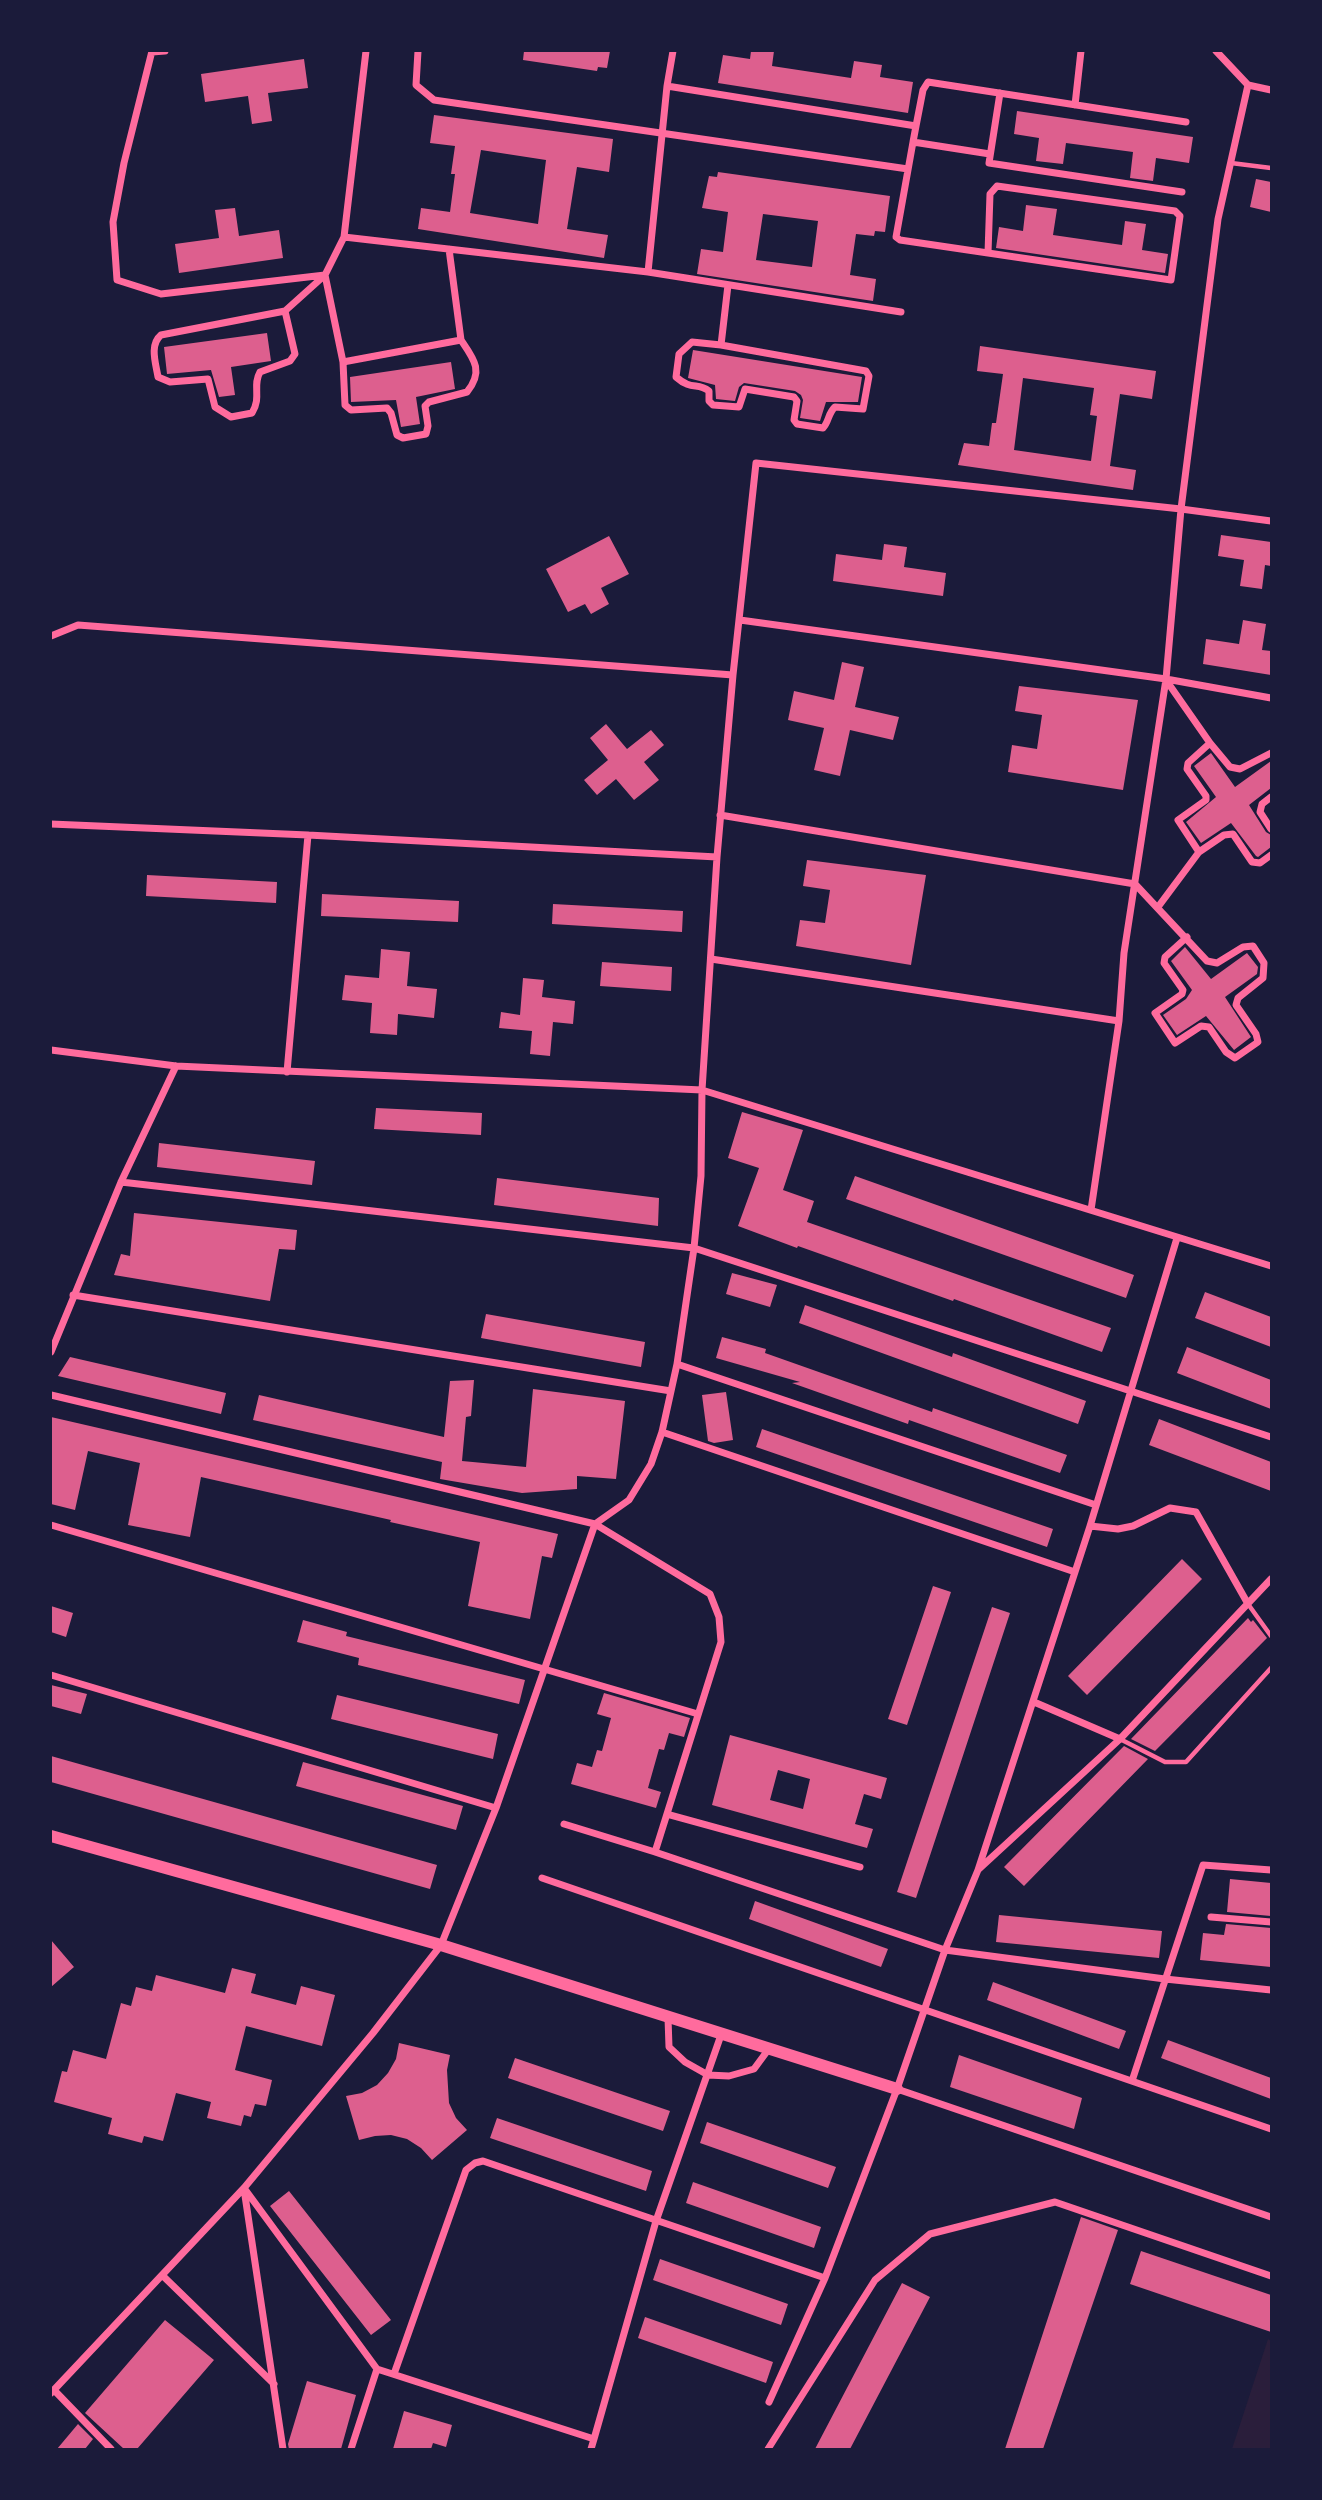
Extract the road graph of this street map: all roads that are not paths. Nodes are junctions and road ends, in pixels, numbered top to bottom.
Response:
1 (152, 51) edge
2 (165, 51) edge
3 (366, 51) edge
4 (418, 51) edge
5 (673, 51) edge
6 (1081, 51) edge
7 (1216, 51) edge
8 (1248, 85) junction
9 (667, 86) junction
10 (1271, 90) edge
11 (1000, 93) junction
12 (1075, 105) junction
13 (1186, 122) dead end
14 (916, 126) junction
15 (663, 134) junction
16 (913, 142) junction
17 (990, 154) junction
18 (1231, 163) junction
19 (1271, 168) edge
20 (908, 169) junction
21 (1182, 192) dead end
22 (344, 237) junction
23 (449, 249) junction
24 (988, 253) junction
25 (648, 272) junction
26 (326, 275) junction
27 (728, 285) junction
28 (285, 311) junction
29 (901, 312) dead end
30 (461, 340) junction
31 (721, 345) junction
32 (343, 362) junction
33 (1181, 509) junction
34 (1271, 521) edge
35 (740, 620) junction
36 (51, 636) edge
37 (733, 675) junction
38 (1166, 679) junction
39 (1271, 698) edge
40 (1210, 743) junction
41 (1271, 753) edge
42 (1271, 797) edge
43 (720, 815) junction
44 (51, 824) edge
45 (1271, 829) edge
46 (309, 835) junction
47 (1199, 852) junction
48 (1271, 855) edge
49 (717, 857) junction
50 (1135, 884) junction
51 (1157, 907) junction
52 (1187, 937) junction
53 (711, 959) junction
54 (1119, 1021) junction
55 (51, 1050) edge
56 (176, 1066) junction
57 (287, 1072) junction
58 (702, 1090) junction
59 (121, 1182) junction
60 (1091, 1210) junction
61 (1177, 1238) junction
62 (694, 1248) junction
63 (1271, 1266) edge
64 (73, 1295) junction
65 (51, 1352) edge
66 (677, 1364) junction
67 (1133, 1390) junction
68 (671, 1391) junction
69 (51, 1395) edge
70 (662, 1432) junction
71 (1271, 1437) edge
72 (1096, 1505) junction
73 (595, 1524) junction
74 (51, 1525) edge
75 (1090, 1526) junction
76 (1075, 1572) junction
77 (1271, 1579) edge
78 (1248, 1604) junction
79 (1271, 1636) edge
80 (545, 1667) junction
81 (1271, 1668) edge
82 (51, 1675) edge
83 (1034, 1702) junction
84 (698, 1714) junction
85 (1120, 1739) junction
86 (496, 1808) junction
87 (667, 1814) junction
88 (564, 1824) dead end
89 (51, 1836) edge
90 (655, 1852) junction
91 (860, 1867) dead end
92 (978, 1870) junction
93 (1271, 1870) edge
94 (542, 1878) dead end
95 (1210, 1917) dead end
96 (1271, 1922) edge
97 (441, 1945) junction
98 (944, 1950) junction
99 (1165, 1979) junction
100 (1271, 1990) edge
101 (925, 2008) junction
102 (668, 2018) junction
103 (721, 2035) junction
104 (768, 2050) junction
105 (708, 2075) junction
106 (1132, 2081) junction
107 (897, 2090) junction
108 (1271, 2129) edge
109 (244, 2188) junction
110 (1271, 2217) edge
111 (656, 2221) junction
112 (162, 2275) junction
113 (1271, 2276) edge
114 (825, 2278) junction
115 (377, 2369) junction
116 (394, 2374) junction
117 (275, 2385) junction
118 (52, 2392) edge
119 (769, 2402) dead end
120 (594, 2440) junction
121 (111, 2449) edge
122 (283, 2449) edge
123 (351, 2449) edge
124 (591, 2449) edge
125 (768, 2449) edge

1 - 2 street
1 - 26 street
3 - 22 street
4 - 15 street
5 - 9 street
6 - 12 street
7 - 8 street
8 - 10 street
8 - 18 street
9 - 14 street
9 - 15 street
11 - 12 street
11 - 14 street
11 - 17 street
12 - 13 street
14 - 16 street
15 - 20 street
15 - 25 street
16 - 17 street
16 - 20 street
17 - 21 street
18 - 19 lane
18 - 33 street
20 - 24 street
22 - 23 street
22 - 26 street
23 - 25 street
23 - 30 street
24 - 24 street
25 - 27 street
26 - 28 street
26 - 32 street
27 - 29 street
27 - 31 street
28 - 28 street
30 - 32 street
30 - 32 street
31 - 31 street
33 - 34 street
33 - 35 street
33 - 38 street
35 - 37 street
35 - 38 street
36 - 37 street
37 - 43 street
38 - 39 street
38 - 40 street
38 - 50 street
40 - 41 street
40 - 47 street
42 - 45 street
43 - 49 street
43 - 50 street
44 - 46 street
46 - 49 street
46 - 57 street
47 - 48 street
47 - 51 street
49 - 53 street
50 - 51 street
50 - 54 street
51 - 52 street
52 - 52 street
53 - 54 street
53 - 58 street
54 - 60 street
55 - 56 street
56 - 57 street
56 - 59 street
57 - 58 street
58 - 60 street
58 - 62 street
59 - 62 street
59 - 64 street
60 - 61 street
61 - 63 street
61 - 67 street
62 - 66 street
62 - 67 street
64 - 65 street
64 - 68 street
66 - 68 street
66 - 72 street
67 - 71 street
67 - 72 street
68 - 70 street
69 - 73 street
70 - 73 street
70 - 76 street
72 - 75 street
73 - 80 street
73 - 84 street
74 - 80 street
75 - 76 street
75 - 78 street
76 - 83 street
77 - 78 street
78 - 79 lane
78 - 85 street
80 - 84 street
80 - 86 street
81 - 85 lane
82 - 86 street
83 - 85 street
83 - 92 street
84 - 87 street
85 - 92 street
86 - 97 street
87 - 90 street
87 - 91 street
88 - 90 street
89 - 97 street
90 - 98 street
92 - 98 street
93 - 99 street
94 - 101 street
95 - 96 street
97 - 102 street
97 - 109 street
98 - 99 street
98 - 101 street
99 - 100 street
99 - 106 street
101 - 106 street
101 - 107 street
102 - 103 street
102 - 105 street
103 - 104 street
103 - 105 street
104 - 105 street
104 - 107 street
105 - 111 street
106 - 108 street
107 - 110 street
107 - 114 street
109 - 112 street
109 - 115 street
109 - 117 street
111 - 114 street
111 - 116 street
111 - 120 street
112 - 117 street
112 - 118 street
113 - 125 street
114 - 119 street
115 - 116 street
115 - 123 street
116 - 120 street
117 - 122 street
118 - 121 street
120 - 124 street

